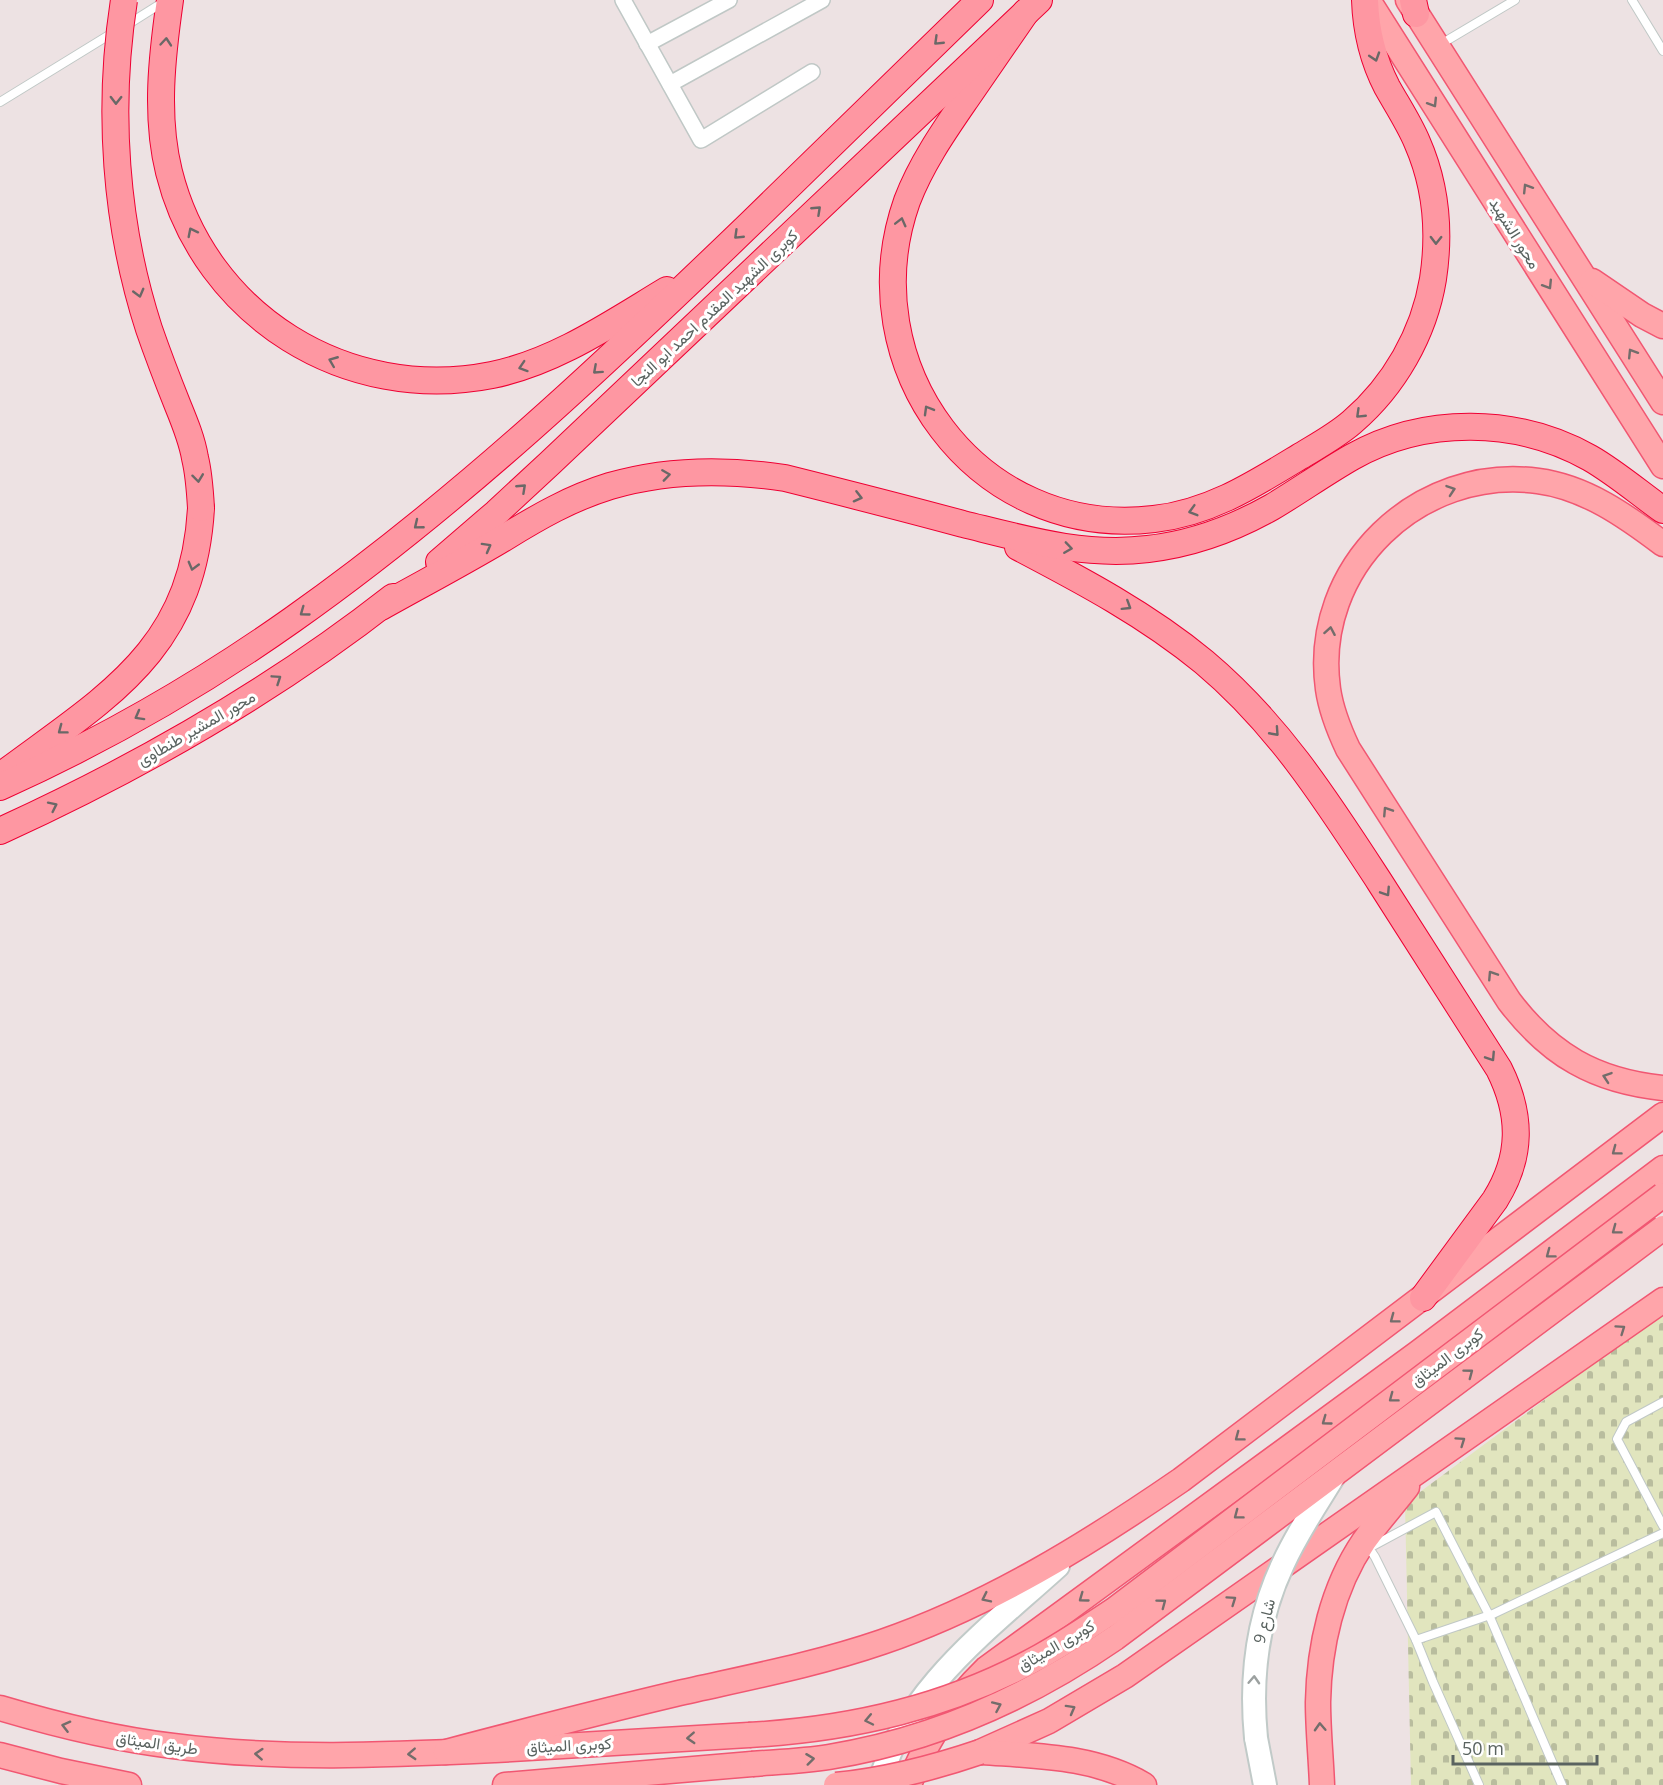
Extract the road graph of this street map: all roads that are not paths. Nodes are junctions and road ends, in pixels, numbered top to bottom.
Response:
1 (124, 0) edge
2 (168, 0) edge
3 (623, 0) edge
4 (729, 0) edge
5 (822, 0) edge
6 (980, 0) edge
7 (1366, 0) edge
8 (1515, 0) edge
9 (1632, 0) edge
10 (1412, 4) edge
11 (1032, 6) edge
12 (647, 44) junction
13 (1437, 46) junction
14 (1663, 51) edge
15 (812, 72) dead end
16 (670, 84) junction
17 (0, 102) edge
18 (704, 269) junction
19 (1582, 274) junction
20 (1663, 326) edge
21 (1663, 402) edge
22 (1663, 466) edge
23 (1663, 510) edge
24 (983, 529) junction
25 (1663, 544) edge
26 (381, 607) junction
27 (0, 776) edge
28 (0, 788) edge
29 (0, 831) edge
30 (1663, 1088) edge
31 (1663, 1115) edge
32 (1663, 1168) edge
33 (1663, 1195) edge
34 (1663, 1228) edge
35 (1423, 1298) junction
36 (1663, 1300) edge
37 (1663, 1402) edge
38 (1424, 1466) junction
39 (1335, 1473) junction
40 (1663, 1526) edge
41 (1663, 1533) edge
42 (1081, 1544) junction
43 (1367, 1545) junction
44 (1489, 1615) junction
45 (1416, 1640) junction
46 (0, 1708) edge
47 (446, 1752) junction
48 (980, 1752) junction
49 (0, 1755) edge
50 (317, 1756) joint
51 (572, 1779) junction
52 (129, 1785) edge
53 (505, 1785) edge
54 (625, 1785) edge
55 (836, 1785) edge
56 (879, 1785) edge
57 (909, 1785) edge
58 (1144, 1785) edge
59 (1264, 1785) edge
60 (1322, 1785) edge
61 (1479, 1785) edge
62 (1562, 1785) edge

1 -> 27 highway, bridge
2 - 17 lane
18 -> 2 highway
3 - 12 street
4 - 12 street
5 - 16 street
6 -> 18 highway, كوبرى الشهيد المقدم احمد ابو النجا
7 -> 11 highway
7 -> 22 main road, محور الشهيد
8 - 13 lane
9 - 14 lane
10 - 13 main road, محور الشهيد
26 -> 11 highway, كوبرى الشهيد المقدم احمد ابو النجا
12 - 16 street
19 -> 13 main road, محور الشهيد
15 - 16 street
18 -> 28 highway, كوبرى الشهيد المقدم احمد ابو النجا
19 - 20 main road
21 -> 19 main road, محور الشهيد
24 -> 23 highway
26 -> 24 highway
24 -> 35 highway
30 -> 25 main road
29 -> 26 highway, محور المشير طنطاوى
31 -> 35 main road
32 -> 57 main road
33 -> 47 main road, كوبرى الميثاق, bridge
39 -> 34 main road, كوبرى الميثاق, bridge
35 -> 42 main road
38 -> 36 main road
37 - 40 lane
38 - 43 main road
48 -> 38 main road
51 -> 39 main road, كوبرى الميثاق, bridge
59 -> 39 main road, شارع 9, bridge
41 - 44 lane
42 -> 47 main road
42 - 56 main road
43 - 44 lane
43 - 45 lane
60 -> 43 main road
44 - 45 lane
44 - 62 lane
45 - 61 lane
50 -> 46 main road, طريق الميثاق
47 -> 50 main road, كوبرى الميثاق
48 - 55 main road, bridge
48 - 58 main road
49 - 52 main road
51 - 53 main road
51 - 54 main road

